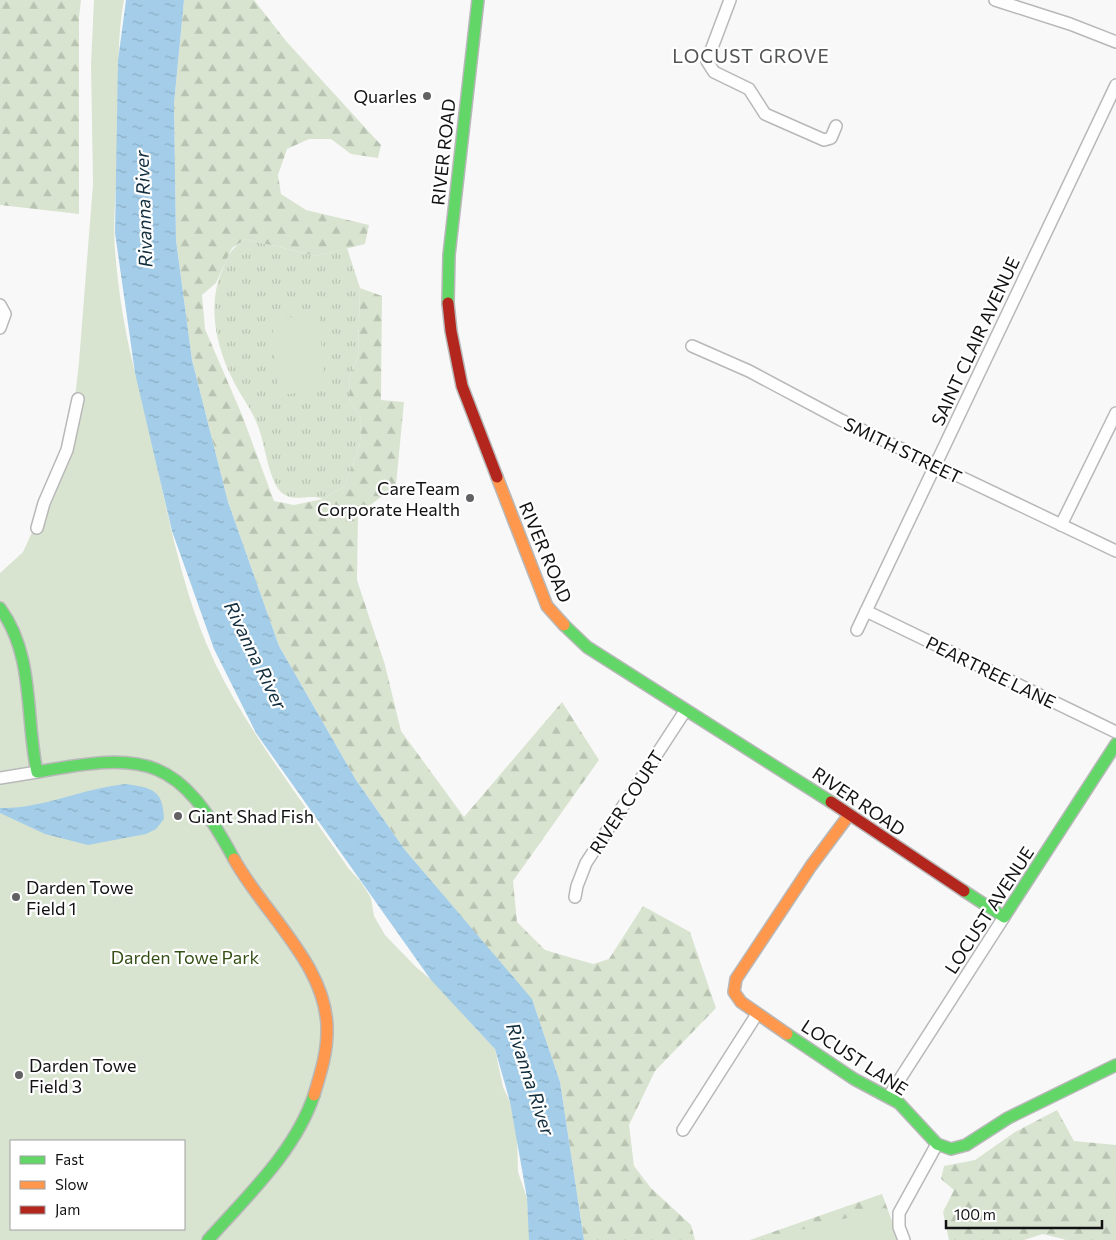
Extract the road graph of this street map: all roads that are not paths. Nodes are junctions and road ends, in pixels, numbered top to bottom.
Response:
1 (478, 0) edge
2 (730, 0) edge
3 (995, 0) edge
4 (1116, 42) edge
5 (1116, 85) edge
6 (836, 126) dead end
7 (0, 305) edge
8 (0, 328) edge
9 (692, 346) dead end
10 (78, 399) dead end
11 (1116, 413) edge
12 (936, 466) junction
13 (1062, 525) junction
14 (37, 528) dead end
15 (1116, 551) edge
16 (0, 608) edge
17 (866, 611) junction
18 (857, 630) dead end
19 (685, 711) junction
20 (1116, 732) edge
21 (1116, 744) edge
22 (37, 772) junction
23 (0, 778) edge
24 (849, 815) junction
25 (576, 897) dead end
26 (1004, 917) junction
27 (757, 1014) junction
28 (1116, 1065) edge
29 (889, 1096) junction
30 (682, 1130) dead end
31 (937, 1144) junction
32 (208, 1240) edge
33 (904, 1240) edge

1 - 19 street, RIVER ROAD
2 - 6 street
3 - 4 street
5 - 12 street, SAINT CLAIR AVENUE
7 - 8 street
9 - 12 street, SMITH STREET
10 - 14 street
11 - 13 street
12 - 13 street, SMITH STREET
12 - 17 street, SAINT CLAIR AVENUE
13 - 15 street, SMITH STREET
16 - 22 street
17 - 18 street, SAINT CLAIR AVENUE
17 - 20 street, PEARTREE LANE
19 - 24 street, RIVER ROAD
19 - 25 street, RIVER COURT
21 - 26 street, LOCUST AVENUE
22 - 23 street
22 - 32 street
24 - 26 street, RIVER ROAD
24 - 27 street, LOCUST LANE
26 - 29 street, LOCUST AVENUE
27 - 29 street, LOCUST LANE
27 - 30 street
28 - 31 street
29 - 31 street, LOCUST LANE
31 - 33 street

